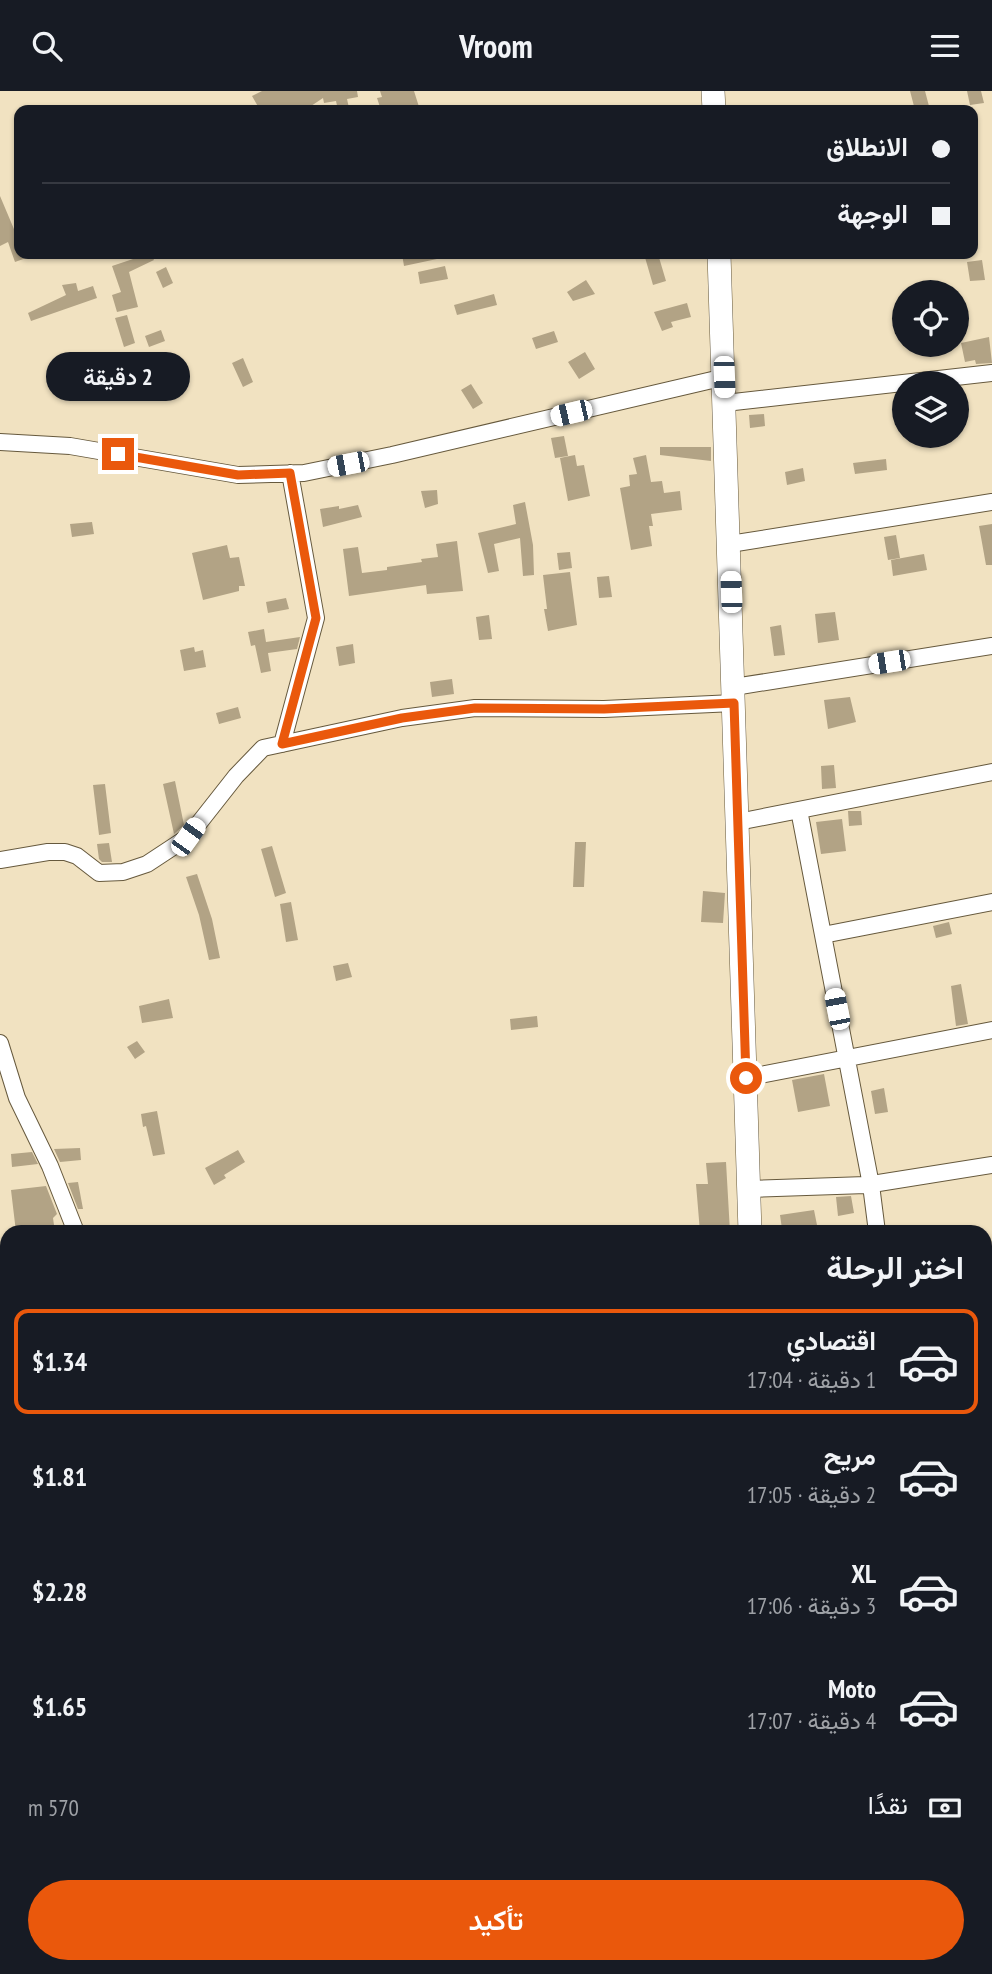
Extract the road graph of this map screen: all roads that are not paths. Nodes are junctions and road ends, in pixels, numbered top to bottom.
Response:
1 (719, 259) edge
2 (992, 373) edge
3 (724, 377) junction
4 (726, 403) junction
5 (0, 442) edge
6 (290, 473) junction
7 (992, 502) edge
8 (730, 544) junction
9 (992, 646) edge
10 (734, 695) junction
11 (282, 744) junction
12 (992, 772) edge
13 (799, 810) junction
14 (738, 822) junction
15 (0, 860) edge
16 (992, 902) edge
17 (823, 935) junction
18 (992, 1030) edge
19 (0, 1043) edge
20 (846, 1058) junction
21 (746, 1078) junction
22 (992, 1165) edge
23 (871, 1185) junction
24 (749, 1188) junction
25 (73, 1225) edge
26 (750, 1225) edge
27 (876, 1225) edge

1 - 3 street
2 - 4 street
3 - 4 street
3 - 6 street
4 - 8 street
5 - 6 street
6 - 11 street
7 - 8 street
8 - 10 street
9 - 10 street
10 - 11 street
10 - 14 street
11 - 15 street
12 - 13 street
13 - 14 street
13 - 17 street
14 - 21 street
16 - 17 street
17 - 20 street
18 - 20 street
19 - 25 street
20 - 21 street
20 - 23 street
21 - 24 street
22 - 23 street
23 - 24 street
23 - 27 street
24 - 26 street

